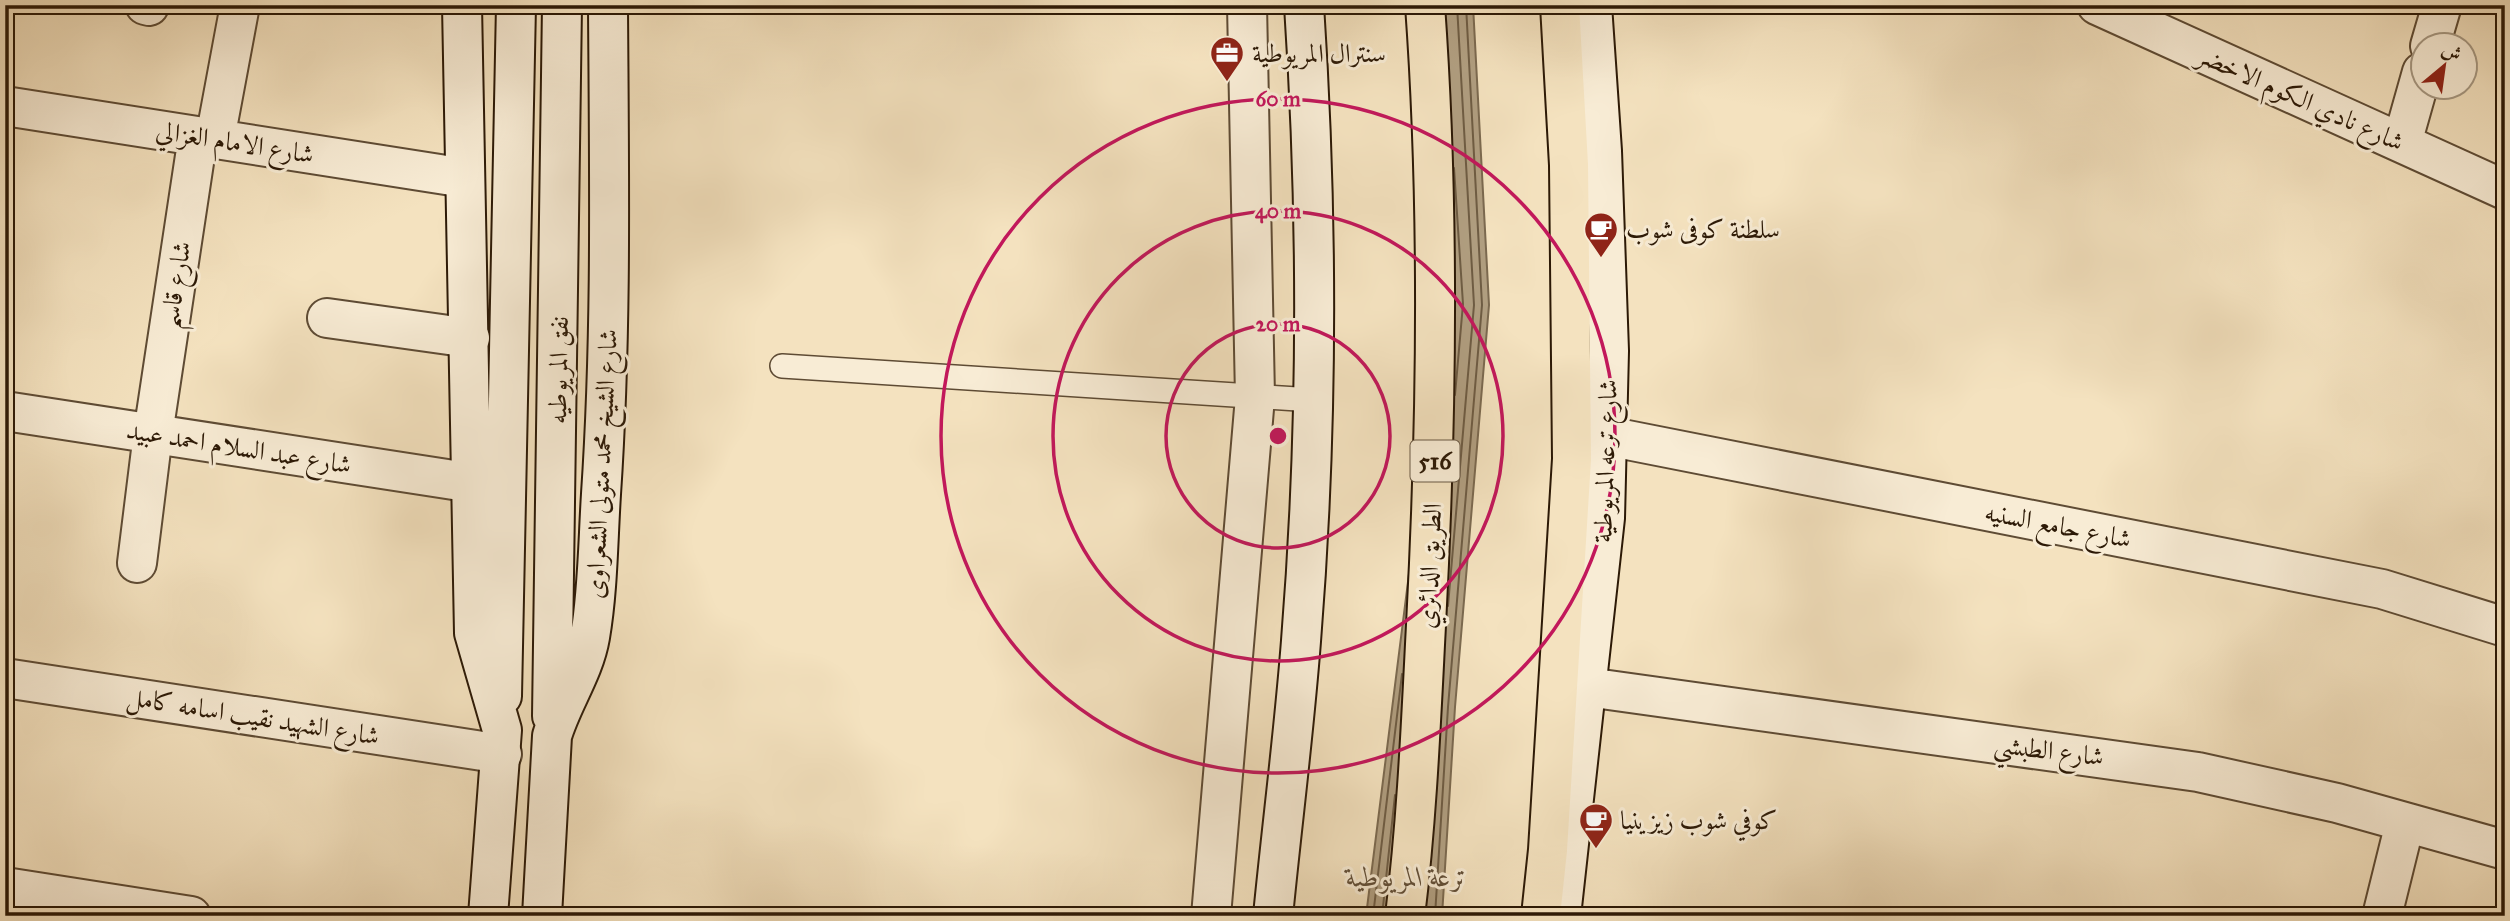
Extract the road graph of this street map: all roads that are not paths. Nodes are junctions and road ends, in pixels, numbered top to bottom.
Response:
1 (240, 5) edge
2 (462, 5) edge
3 (516, 5) edge
4 (562, 5) edge
5 (608, 5) edge
6 (1247, 5) edge
7 (1304, 5) edge
8 (1425, 5) edge
9 (1560, 5) edge
10 (1592, 5) edge
11 (2097, 5) edge
12 (2442, 5) edge
13 (2434, 32) edge
14 (2414, 102) edge
15 (5, 106) edge
16 (206, 137) junction
17 (2402, 143) junction
18 (465, 178) junction
19 (2505, 190) edge
20 (327, 318) dead end
21 (470, 338) junction
22 (782, 366) dead end
23 (1255, 397) junction
24 (1313, 400) junction
25 (5, 411) edge
26 (153, 434) junction
27 (1607, 436) junction
28 (474, 483) junction
29 (137, 563) dead end
30 (2505, 628) edge
31 (5, 678) edge
32 (1587, 687) junction
33 (552, 736) junction
34 (502, 742) junction
35 (2405, 823) junction
36 (2500, 840) edge
37 (5, 887) edge
38 (191, 916) edge
39 (488, 916) edge
40 (542, 916) edge
41 (1211, 916) edge
42 (1273, 916) edge
43 (1405, 916) edge
44 (1541, 916) edge
45 (1561, 916) edge
46 (2382, 916) edge

1 - 16 street, شارع قاسم
2 - 18 street
3 - 34 street, نفق المريوطيه
4 - 33 street, نفق المريوطيه
5 - 33 street, شارع الشيخ محمد متولى الشعراوى
6 - 23 street
7 - 24 street
8 - 43 highway, الطريق الدائري / 516
9 - 44 highway
10 - 27 street, شارع ترعه المريوطية
11 - 17 street, شارع نادي الكوم الاخضر
12 - 13 street
14 - 17 street
15 - 16 street, شارع الامام الغزالي
16 - 18 street, شارع الامام الغزالي
16 - 26 street, شارع قاسم
17 - 19 street, شارع نادي الكوم الاخضر
18 - 21 street
20 - 21 street
21 - 28 street
22 - 23 lane
23 - 24 lane
23 - 41 street
24 - 42 street
25 - 26 street, شارع عبد السلام احمد عبيد
26 - 28 street, شارع عبد السلام احمد عبيد
26 - 29 street, شارع قاسم
27 - 30 street, شارع جامع السنيه
27 - 32 street, شارع ترعه المريوطية
28 - 34 street
31 - 34 street, شارع الشهيد نقيب اسامه كامل
32 - 35 street, شارع الطبشي
32 - 45 street, شارع ترعه المريوطية
33 - 40 street, شارع الشيخ محمد متولى الشعراوى
34 - 39 street
35 - 36 street, شارع الطبشي
35 - 46 street
37 - 38 street

